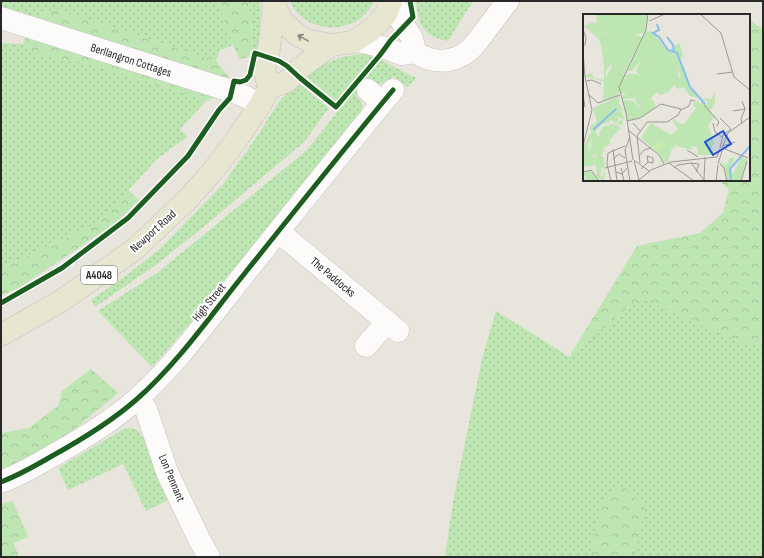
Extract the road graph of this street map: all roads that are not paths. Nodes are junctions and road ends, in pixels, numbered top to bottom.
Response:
1 (392, 1) edge
2 (508, 1) edge
3 (273, 3) edge
4 (1, 18) edge
5 (356, 40) junction
6 (331, 45) junction
7 (415, 52) junction
8 (381, 95) dead end
9 (264, 96) junction
10 (278, 232) junction
11 (1, 336) edge
12 (366, 346) dead end
13 (137, 399) junction
14 (1, 482) edge
15 (209, 557) edge

1 - 5 main road
1 - 7 street
2 - 7 street
6 -> 3 main road
3 - 9 main road
4 - 9 street, Berllangron Cottages
5 - 6 main road
5 - 7 street
6 - 9 main road
8 - 10 street, High Street
9 - 11 main road, Newport Road / A4048
10 - 12 street, The Paddocks
10 - 13 street, High Street
13 - 14 street, High Street
13 - 15 street, Lon Pennant

